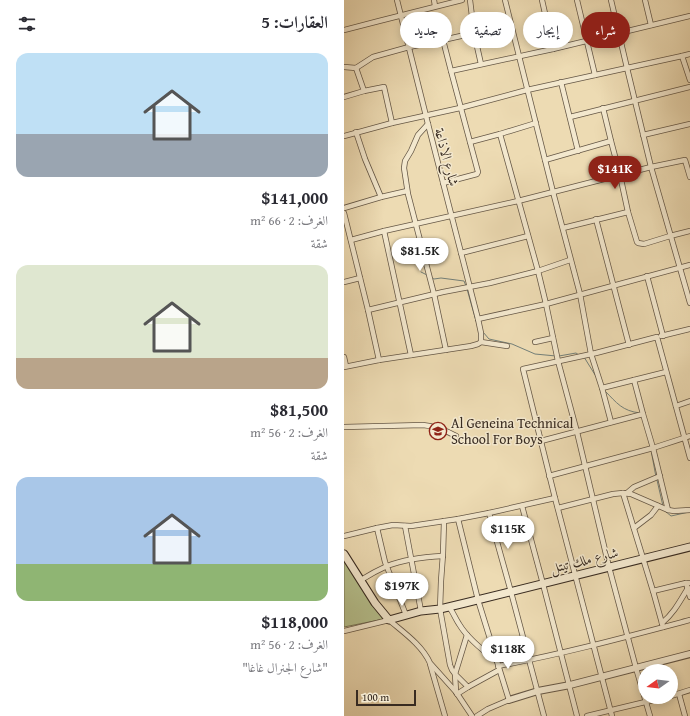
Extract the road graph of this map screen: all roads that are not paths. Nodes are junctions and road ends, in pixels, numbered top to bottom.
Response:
1 (397, 0) edge
2 (434, 0) edge
3 (462, 0) edge
4 (470, 0) edge
5 (505, 0) edge
6 (542, 0) edge
7 (577, 0) edge
8 (611, 0) edge
9 (645, 0) edge
10 (435, 6) junction
11 (400, 12) edge
12 (412, 12) edge
13 (471, 12) edge
14 (614, 12) edge
15 (400, 15) edge
16 (581, 16) edge
17 (690, 16) edge
18 (651, 25) junction
19 (344, 30) edge
20 (630, 30) edge
21 (581, 42) edge
22 (405, 48) edge
23 (409, 48) edge
24 (445, 48) edge
25 (477, 48) edge
26 (589, 48) edge
27 (622, 48) edge
28 (553, 49) junction
29 (690, 54) edge
30 (682, 56) junction
31 (519, 57) junction
32 (481, 64) junction
33 (344, 68) edge
34 (356, 68) junction
35 (627, 68) junction
36 (451, 71) junction
37 (595, 75) junction
38 (690, 80) edge
39 (561, 82) junction
40 (690, 87) edge
41 (527, 90) junction
42 (364, 91) junction
43 (344, 97) edge
44 (635, 100) junction
45 (460, 108) junction
46 (603, 108) junction
47 (426, 115) junction
48 (570, 117) junction
49 (392, 123) junction
50 (536, 123) junction
51 (428, 124) junction
52 (690, 124) edge
53 (356, 132) junction
54 (500, 134) junction
55 (344, 136) edge
56 (644, 136) junction
57 (611, 141) junction
58 (470, 142) junction
59 (578, 151) junction
60 (688, 159) edge
61 (545, 160) junction
62 (651, 167) junction
63 (620, 175) junction
64 (690, 177) edge
65 (443, 183) junction
66 (407, 191) junction
67 (553, 192) junction
68 (381, 197) junction
69 (518, 201) junction
70 (344, 208) edge
71 (628, 212) junction
72 (344, 213) edge
73 (451, 217) junction
74 (596, 219) junction
75 (416, 224) junction
76 (563, 228) junction
77 (384, 231) junction
78 (690, 231) edge
79 (528, 236) junction
80 (670, 236) junction
81 (351, 240) junction
82 (461, 253) junction
83 (570, 260) junction
84 (690, 265) edge
85 (679, 267) junction
86 (538, 271) junction
87 (647, 276) junction
88 (360, 278) junction
89 (344, 282) edge
90 (614, 285) junction
91 (470, 287) junction
92 (434, 294) junction
93 (580, 294) junction
94 (399, 302) junction
95 (690, 303) edge
96 (546, 304) junction
97 (368, 310) junction
98 (478, 319) junction
99 (690, 329) edge
100 (663, 336) junction
101 (657, 337) junction
102 (553, 338) junction
103 (481, 342) junction
104 (535, 342) dead end
105 (629, 345) junction
106 (507, 346) dead end
107 (446, 350) junction
108 (592, 354) junction
109 (412, 355) junction
110 (344, 357) edge
111 (379, 360) junction
112 (558, 361) junction
113 (345, 367) edge
114 (666, 372) junction
115 (634, 380) junction
116 (602, 388) junction
117 (690, 401) edge
118 (676, 406) junction
119 (643, 414) junction
120 (611, 422) junction
121 (344, 427) edge
122 (576, 432) junction
123 (456, 436) dead end
124 (687, 437) edge
125 (541, 441) junction
126 (653, 448) junction
127 (690, 458) edge
128 (585, 466) junction
129 (549, 476) junction
130 (660, 476) junction
131 (625, 493) junction
132 (555, 498) junction
133 (593, 499) junction
134 (522, 506) junction
135 (658, 506) junction
136 (558, 508) junction
137 (668, 510) junction
138 (690, 510) edge
139 (489, 513) junction
140 (458, 519) junction
141 (444, 521) junction
142 (405, 526) junction
143 (377, 528) junction
144 (634, 528) junction
145 (344, 536) edge
146 (690, 547) edge
147 (344, 554) edge
148 (443, 556) junction
149 (411, 559) junction
150 (643, 559) junction
151 (387, 566) junction
152 (609, 567) junction
153 (575, 576) junction
154 (361, 580) junction
155 (543, 584) junction
156 (688, 585) edge
157 (511, 592) junction
158 (653, 592) junction
159 (690, 597) edge
160 (482, 599) junction
161 (449, 607) junction
162 (440, 609) junction
163 (421, 611) junction
164 (406, 615) junction
165 (389, 620) junction
166 (690, 620) edge
167 (662, 625) junction
168 (344, 631) edge
169 (467, 635) junction
170 (628, 636) junction
171 (593, 645) junction
172 (561, 653) junction
173 (690, 654) edge
174 (496, 660) junction
175 (530, 660) junction
176 (430, 663) junction
177 (498, 668) junction
178 (636, 668) junction
179 (455, 674) junction
180 (638, 675) edge
181 (601, 677) junction
182 (570, 685) junction
183 (468, 687) junction
184 (690, 690) edge
185 (538, 691) junction
186 (456, 693) junction
187 (679, 694) joint
188 (509, 700) junction
189 (638, 704) edge
190 (647, 704) edge
191 (610, 710) junction
192 (445, 716) edge
193 (472, 716) edge
194 (477, 716) edge
195 (544, 716) edge
196 (578, 716) edge
197 (588, 716) edge
198 (612, 716) edge
199 (650, 716) edge
200 (685, 716) edge

1 - 11 street, شارع الاذاعة
2 - 10 street
3 - 10 street
4 - 13 street
5 - 31 street
6 - 28 street
7 - 16 street
8 - 14 street
9 - 18 street
10 - 12 street
15 - 19 street
17 - 18 street
18 - 20 street
21 - 28 street
22 - 34 street
23 - 47 street, شارع الاذاعة
24 - 36 street
25 - 32 street
26 - 37 street
27 - 35 street
28 - 31 street
29 - 30 street
30 - 35 street
30 - 38 street
31 - 32 street
31 - 41 street
32 - 36 street
33 - 34 street
34 - 42 street
35 - 37 street
35 - 44 street
36 - 45 street
37 - 39 street
39 - 41 street
39 - 48 street
40 - 44 street
41 - 45 street
41 - 50 street
42 - 43 street
42 - 49 street
44 - 46 street
44 - 56 street
45 - 47 street
45 - 58 street
46 - 48 street
46 - 57 street
47 - 49 street
47 - 51 street, شارع الاذاعة
48 - 59 street
49 - 53 street
50 - 54 street
50 - 61 street
51 - 65 street, شارع الاذاعة
51 - 66 street
52 - 56 street
53 - 55 street
53 - 68 street
54 - 58 street
54 - 69 street
56 - 62 street
57 - 59 street
57 - 63 street
58 - 65 street
59 - 61 street
60 - 62 street
60 - 64 street
61 - 67 street
62 - 63 street
62 - 80 street
63 - 67 street
63 - 71 street
65 - 73 street, شارع الاذاعة
66 - 68 street
66 - 75 street
67 - 69 street
67 - 76 street
68 - 70 street
69 - 73 street
69 - 79 street
71 - 74 street
71 - 80 street
72 - 81 street
73 - 75 street
73 - 82 street, شارع الاذاعة
74 - 76 street
74 - 90 street
75 - 77 street
75 - 92 street
76 - 83 street
77 - 81 street
77 - 94 street
78 - 80 street
79 - 82 street
79 - 86 street
80 - 85 street
81 - 88 street
82 - 91 street, شارع الاذاعة
83 - 86 street
83 - 93 street
84 - 85 street
85 - 87 street
85 - 95 street
86 - 91 street
86 - 96 street
87 - 90 street
87 - 100 street
88 - 89 street
88 - 97 street
90 - 93 street
90 - 105 street
91 - 92 street
91 - 98 street, شارع الاذاعة
92 - 94 street
92 - 107 street
93 - 96 street
93 - 108 street
94 - 97 street
94 - 109 street
96 - 98 street
96 - 102 street
97 - 111 street
98 - 103 street, شارع الاذاعة
99 - 100 street
100 - 101 street
101 - 105 street
101 - 114 street
102 - 104 street
102 - 112 street
103 - 106 street
103 - 107 street
105 - 108 street
107 - 109 street
108 - 112 street
108 - 116 street
109 - 111 street
110 - 113 street
111 - 113 street
112 - 122 street
112 - 125 street
114 - 115 street
114 - 118 street
115 - 116 street
115 - 119 street
116 - 120 street
117 - 118 street
118 - 124 street
119 - 120 street
119 - 126 street
120 - 122 street
121 - 123 street
122 - 125 street
122 - 128 street
124 - 126 street
124 - 127 street
125 - 129 street
126 - 128 street
126 - 130 street
128 - 129 street
128 - 133 street
129 - 132 street
130 - 131 street
130 - 137 street
131 - 133 street
131 - 135 street
131 - 144 street
132 - 134 street
132 - 136 street
133 - 136 street
133 - 152 street
134 - 139 street
134 - 155 street
135 - 137 street
135 - 144 street
136 - 153 street
137 - 138 street
139 - 140 street
139 - 157 street
140 - 141 street
140 - 160 street
141 - 142 street
141 - 148 street
142 - 143 street
142 - 149 street
143 - 145 street
143 - 151 street
144 - 150 street
146 - 150 main road, شارع ملك تيتل
147 - 154 main road
148 - 149 street
148 - 162 street
149 - 151 street
149 - 163 street
150 - 152 main road, شارع ملك تيتل
150 - 158 street
151 - 154 street
151 - 164 street
152 - 153 main road, شارع ملك تيتل
152 - 170 street
153 - 155 main road, شارع ملك تيتل
153 - 171 street
154 - 165 main road
155 - 157 main road, شارع ملك تيتل
155 - 172 street
156 - 158 street
156 - 159 street
156 - 167 street
157 - 160 main road, شارع ملك تيتل
157 - 175 street
158 - 167 street
160 - 161 main road, شارع ملك تيتل
160 - 174 street
161 - 162 main road, شارع ملك تيتل
161 - 169 street
162 - 163 main road, شارع ملك تيتل
162 - 179 street
163 - 164 main road, شارع ملك تيتل
164 - 165 main road, شارع ملك تيتل
165 - 168 street
165 - 176 street
166 - 167 street
167 - 170 street
169 - 174 street
169 - 179 street
170 - 171 street
170 - 178 street
171 - 172 street
171 - 181 street
172 - 175 street
172 - 182 street
173 - 178 street
174 - 177 street
175 - 177 street
175 - 185 street
176 - 186 street
176 - 192 street
177 - 183 street
177 - 188 street
178 - 180 street
178 - 181 street
179 - 183 street
179 - 186 street
181 - 182 street
181 - 191 street
182 - 185 street
182 - 196 street
183 - 186 street
184 - 187 street
185 - 188 street
185 - 195 street
186 - 193 street
187 - 200 street
188 - 194 street
189 - 191 street
190 - 199 street
191 - 197 street
191 - 198 street

